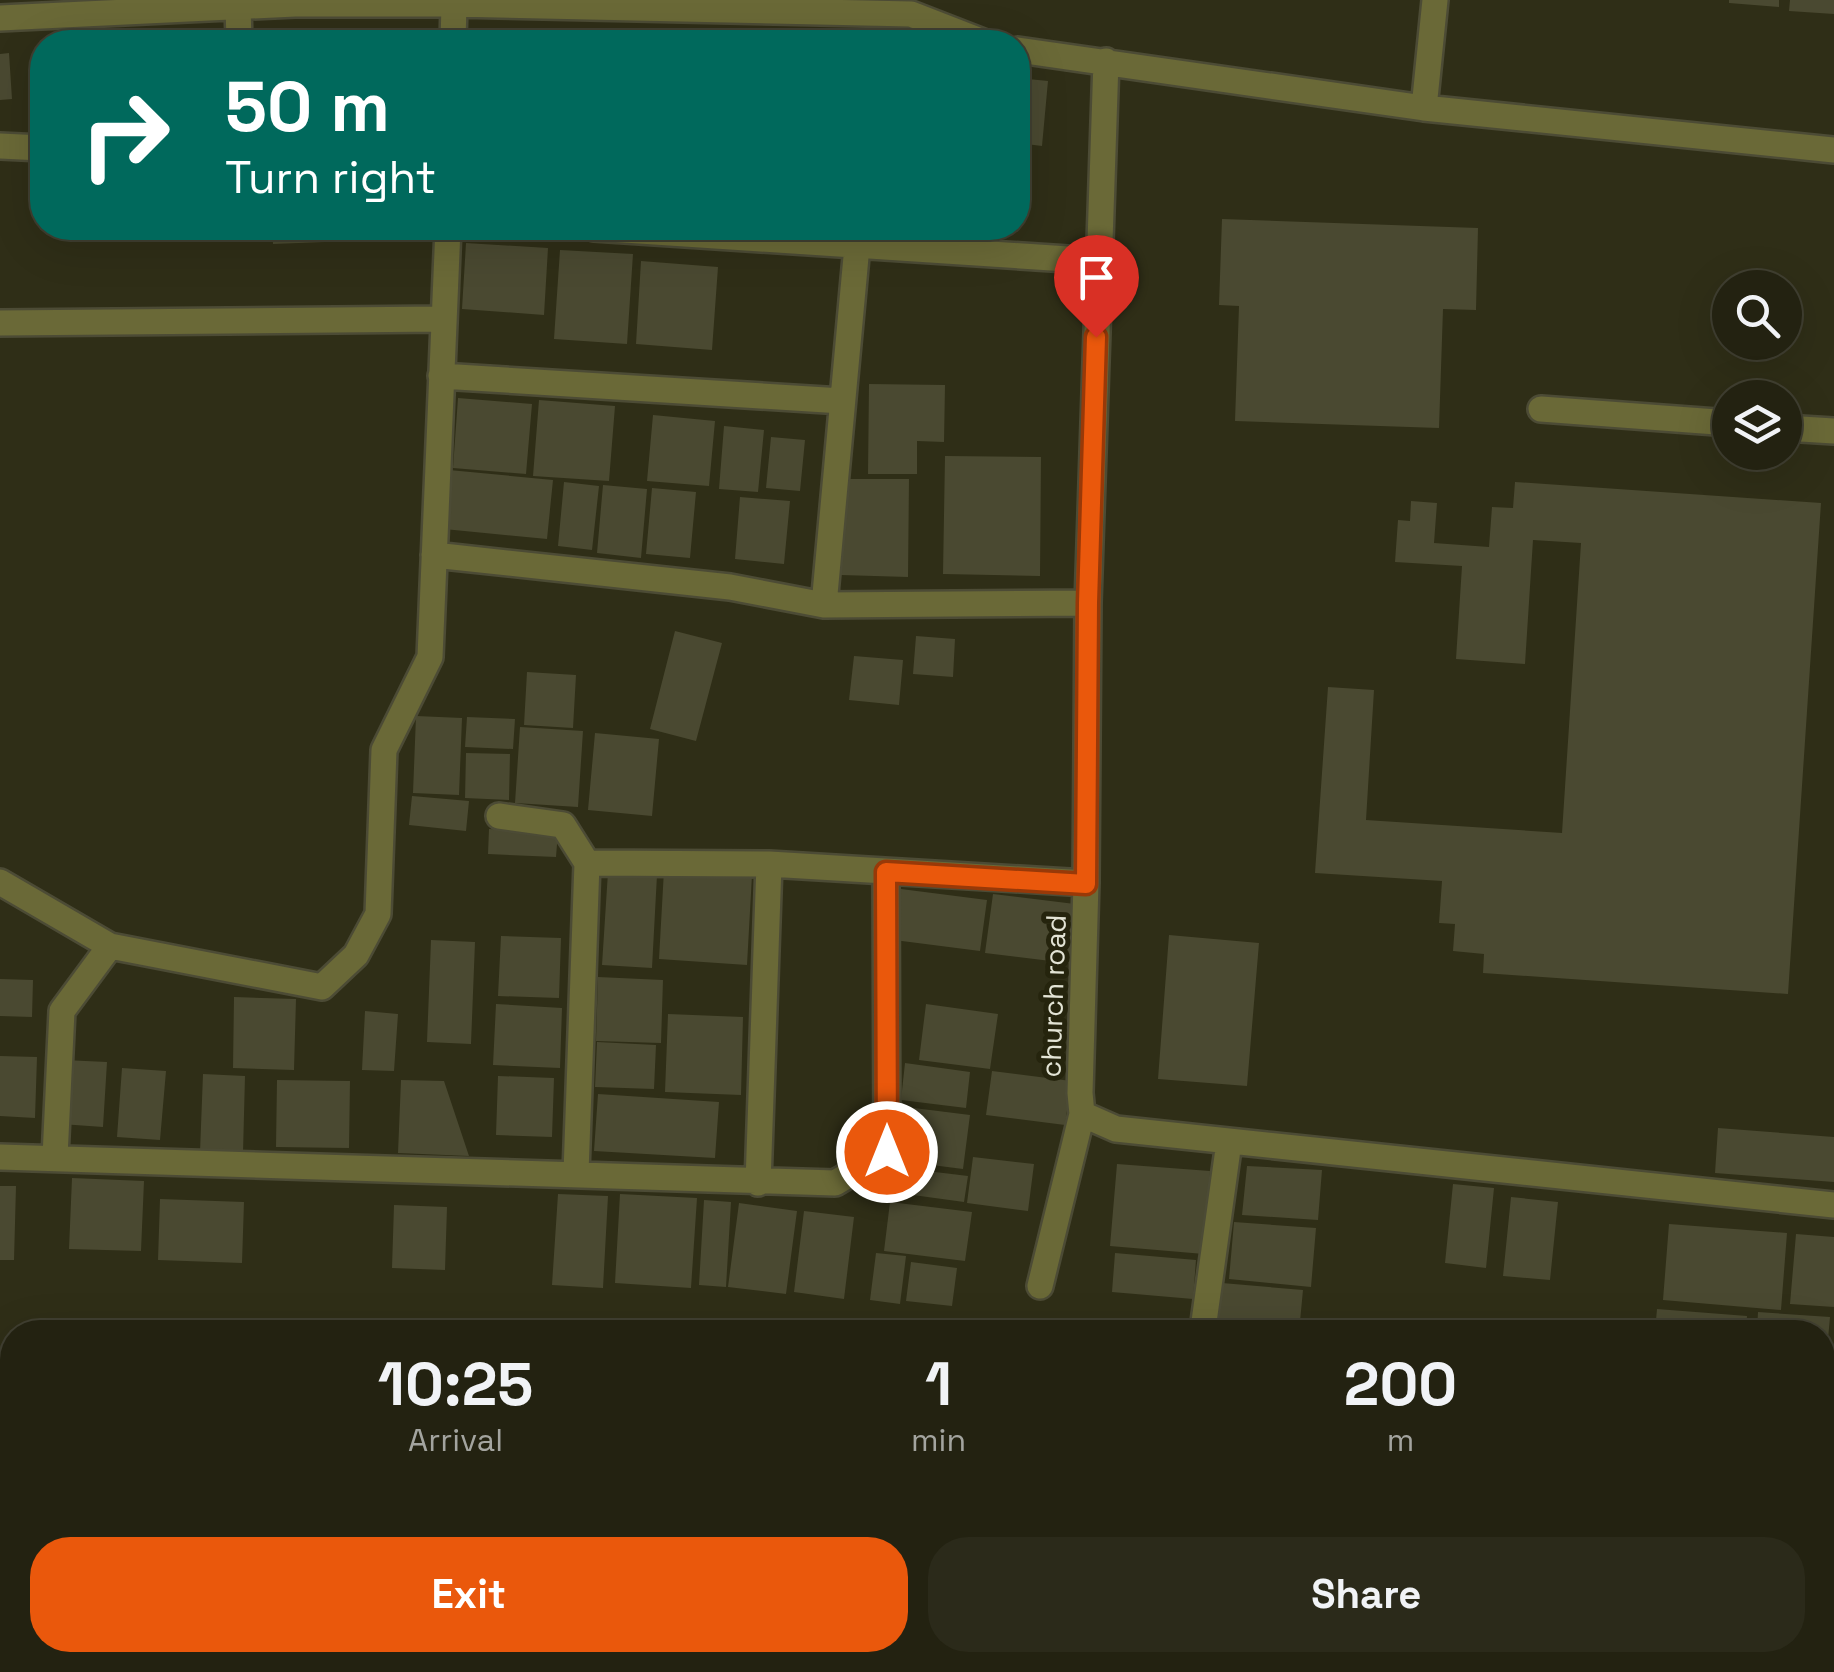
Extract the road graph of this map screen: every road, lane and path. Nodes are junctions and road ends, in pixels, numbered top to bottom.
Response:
1 (1435, 0) edge
2 (271, 2) edge
3 (535, 3) edge
4 (167, 4) edge
5 (454, 4) junction
6 (238, 5) junction
7 (911, 7) edge
8 (0, 18) edge
9 (238, 30) edge
10 (453, 30) edge
11 (958, 30) edge
12 (1030, 52) edge
13 (1106, 61) junction
14 (1424, 108) junction
15 (0, 146) edge
16 (30, 147) edge
17 (1834, 150) edge
18 (447, 240) edge
19 (769, 240) edge
20 (857, 246) junction
21 (1098, 261) junction
22 (443, 319) junction
23 (0, 323) edge
24 (441, 376) junction
25 (842, 401) junction
26 (1541, 409) dead end
27 (1712, 423) edge
28 (1802, 429) edge
29 (1834, 432) edge
30 (434, 555) junction
31 (1088, 603) junction
32 (824, 605) junction
33 (499, 816) dead end
34 (586, 863) junction
35 (769, 864) junction
36 (886, 872) junction
37 (0, 882) edge
38 (1086, 884) junction
39 (110, 946) junction
40 (1082, 1114) junction
41 (1229, 1142) junction
42 (0, 1157) edge
43 (55, 1157) junction
44 (576, 1174) junction
45 (758, 1183) junction
46 (1834, 1205) edge
47 (1040, 1286) dead end
48 (1204, 1320) edge

1 - 14 street
2 - 5 street
2 - 6 street
3 - 5 street
3 - 7 street
4 - 6 street
4 - 8 street
5 - 10 street
6 - 9 street
7 - 11 street
12 - 13 street
13 - 14 street
13 - 21 street, church road
14 - 17 street
15 - 16 street
18 - 22 street
19 - 20 street
20 - 21 street
20 - 25 street
21 - 31 street, church road
22 - 23 street
22 - 24 street
24 - 25 street
24 - 30 street
25 - 32 street
26 - 27 street
28 - 29 street
30 - 32 street
30 - 39 street
31 - 32 street
31 - 38 street, church road
33 - 34 street
34 - 35 street
34 - 44 street
35 - 36 street
35 - 45 street
36 - 38 street
36 - 45 street
37 - 39 street
38 - 40 street, church road
39 - 43 street
40 - 41 street, church road
40 - 47 street
41 - 46 street, church road
41 - 48 street
42 - 43 street
43 - 44 street
44 - 45 street

